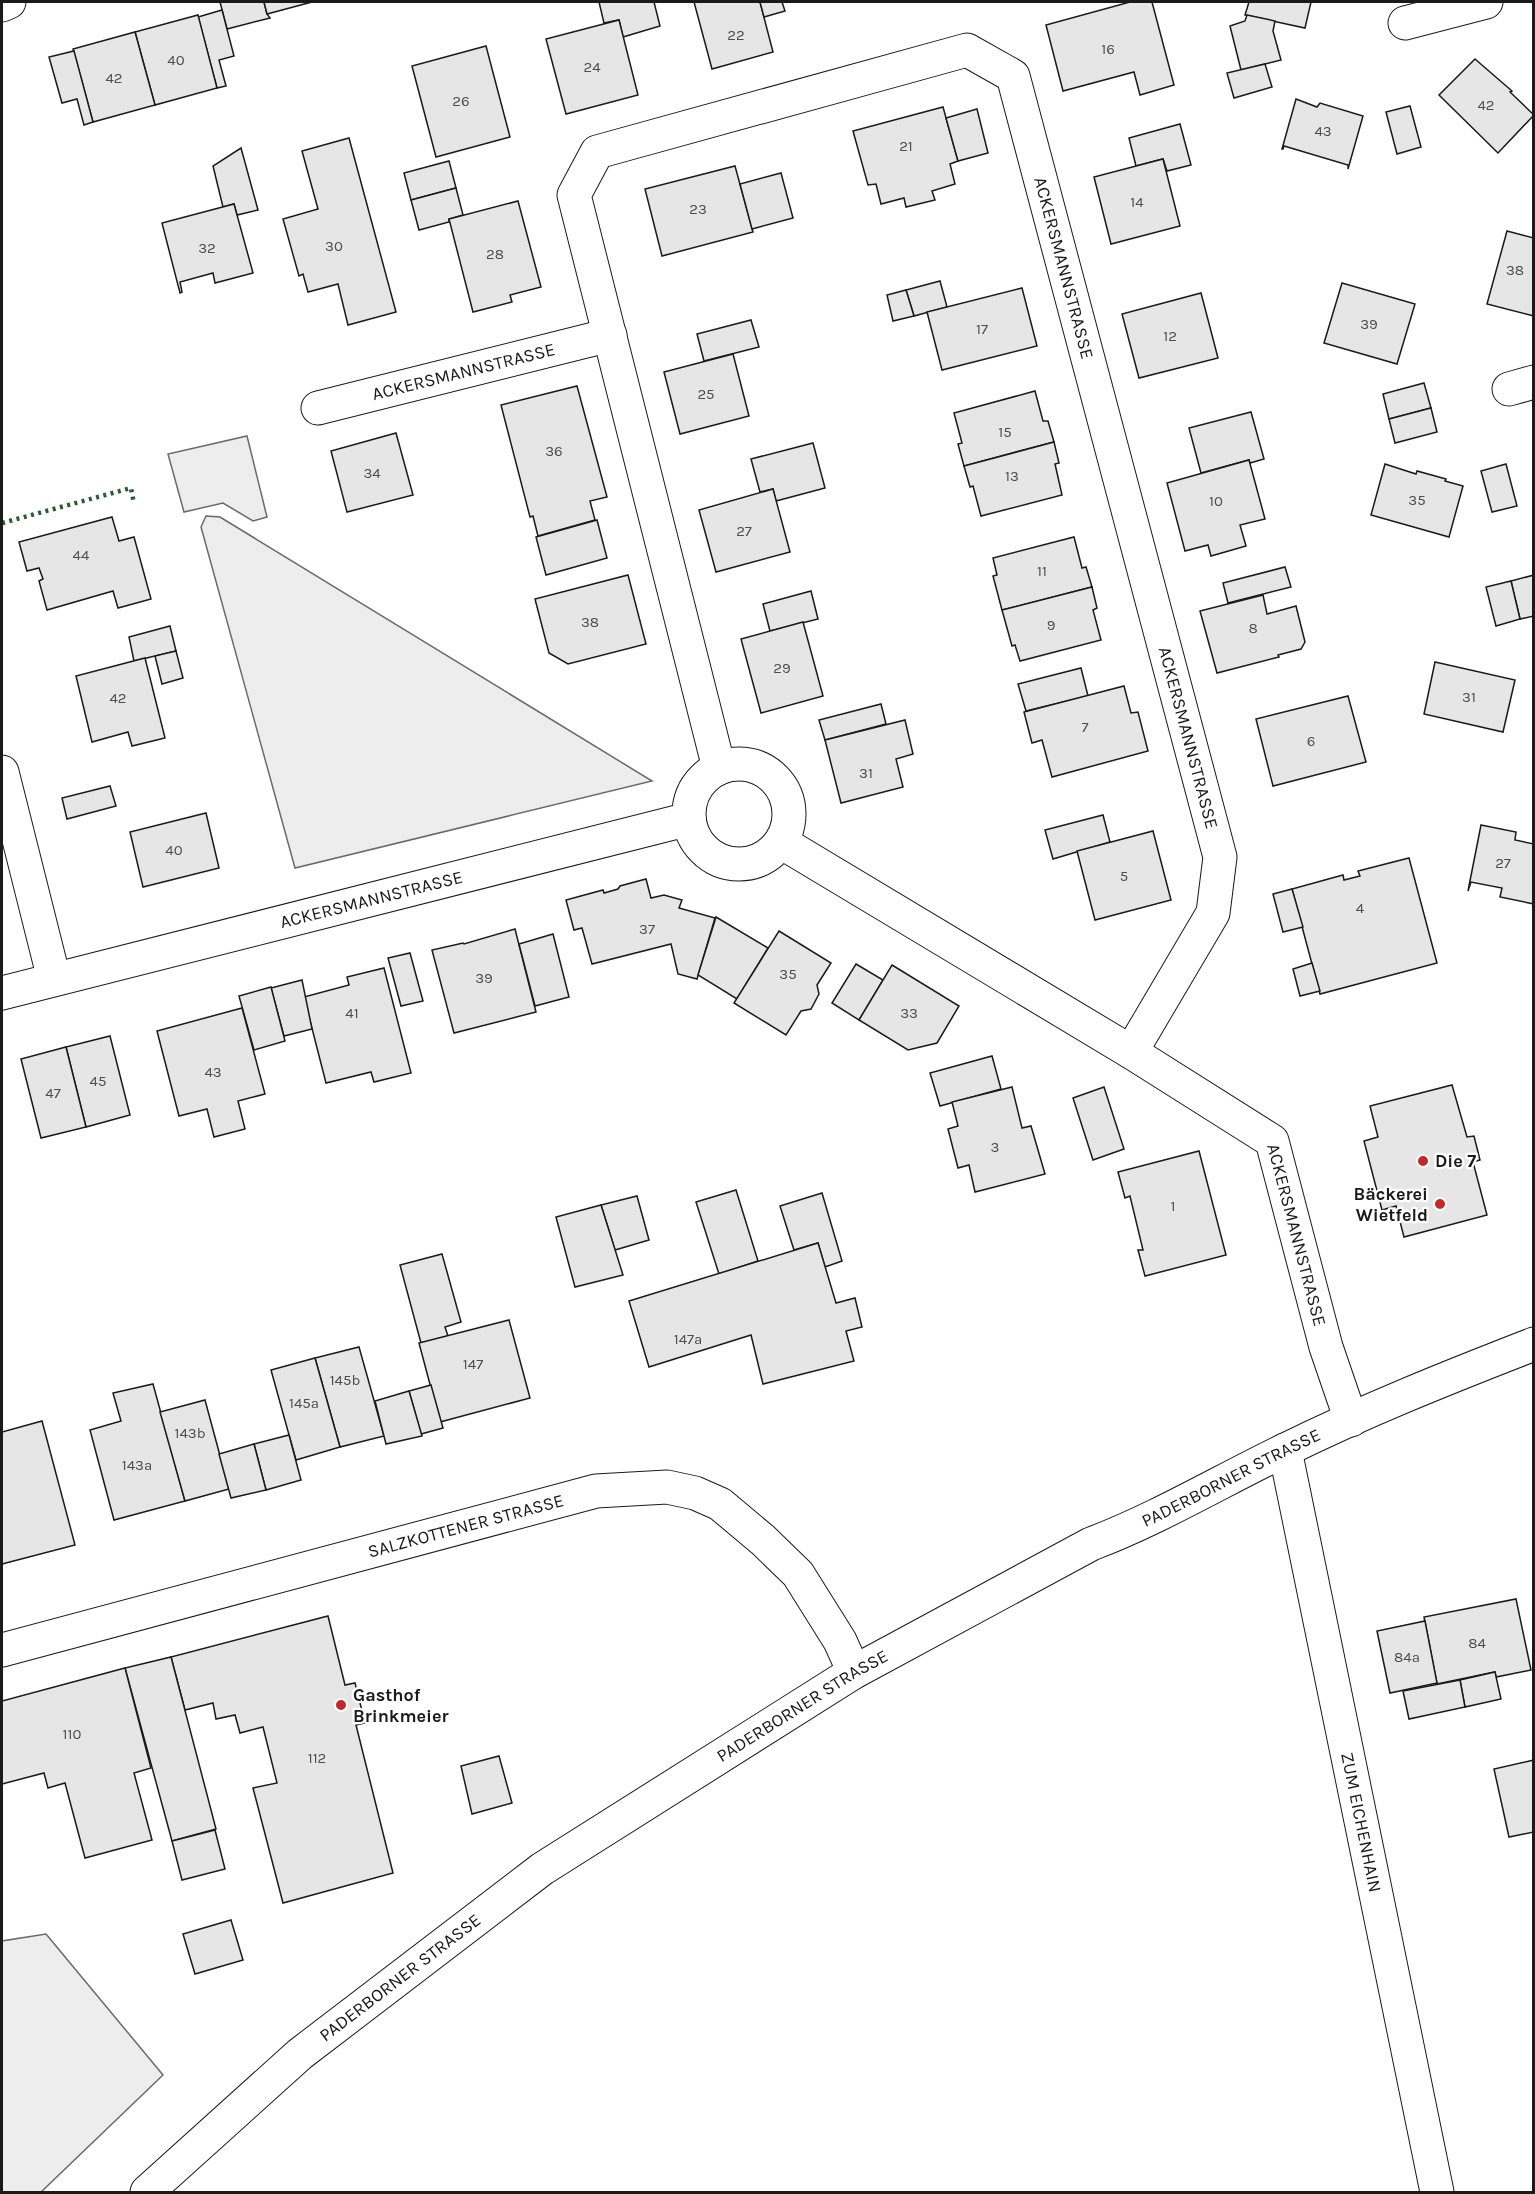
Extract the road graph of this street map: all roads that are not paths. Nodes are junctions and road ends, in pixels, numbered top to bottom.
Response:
1 (9, 2) edge
2 (1486, 2) edge
3 (2, 5) edge
4 (1405, 23) dead end
5 (610, 335) junction
6 (318, 408) dead end
7 (719, 768) junction
8 (2, 772) edge
9 (689, 819) junction
10 (781, 842) junction
11 (54, 979) junction
12 (2, 993) edge
13 (1131, 1052) junction
14 (1533, 1344) edge
15 (1351, 1420) junction
16 (1285, 1450) junction
17 (2, 1650) edge
18 (854, 1672) junction
19 (147, 2193) edge
20 (1437, 2193) edge

1 - 3 street
2 - 4 street
5 - 6 street, ACKERSMANNSTRASSE
5 - 7 street, ACKERSMANNSTRASSE
5 - 13 street, ACKERSMANNSTRASSE
7 - 9 street
7 - 10 street
8 - 11 street
9 - 10 street
9 - 11 street, ACKERSMANNSTRASSE
10 - 13 street, ACKERSMANNSTRASSE
11 - 12 street, ACKERSMANNSTRASSE
13 - 15 street, ACKERSMANNSTRASSE
14 - 15 street, PADERBORNER STRASSE
15 - 16 street, PADERBORNER STRASSE
16 - 18 street, PADERBORNER STRASSE
16 - 20 street, ZUM EICHENHAIN
17 - 18 street, SALZKOTTENER STRASSE
18 - 19 street, PADERBORNER STRASSE

